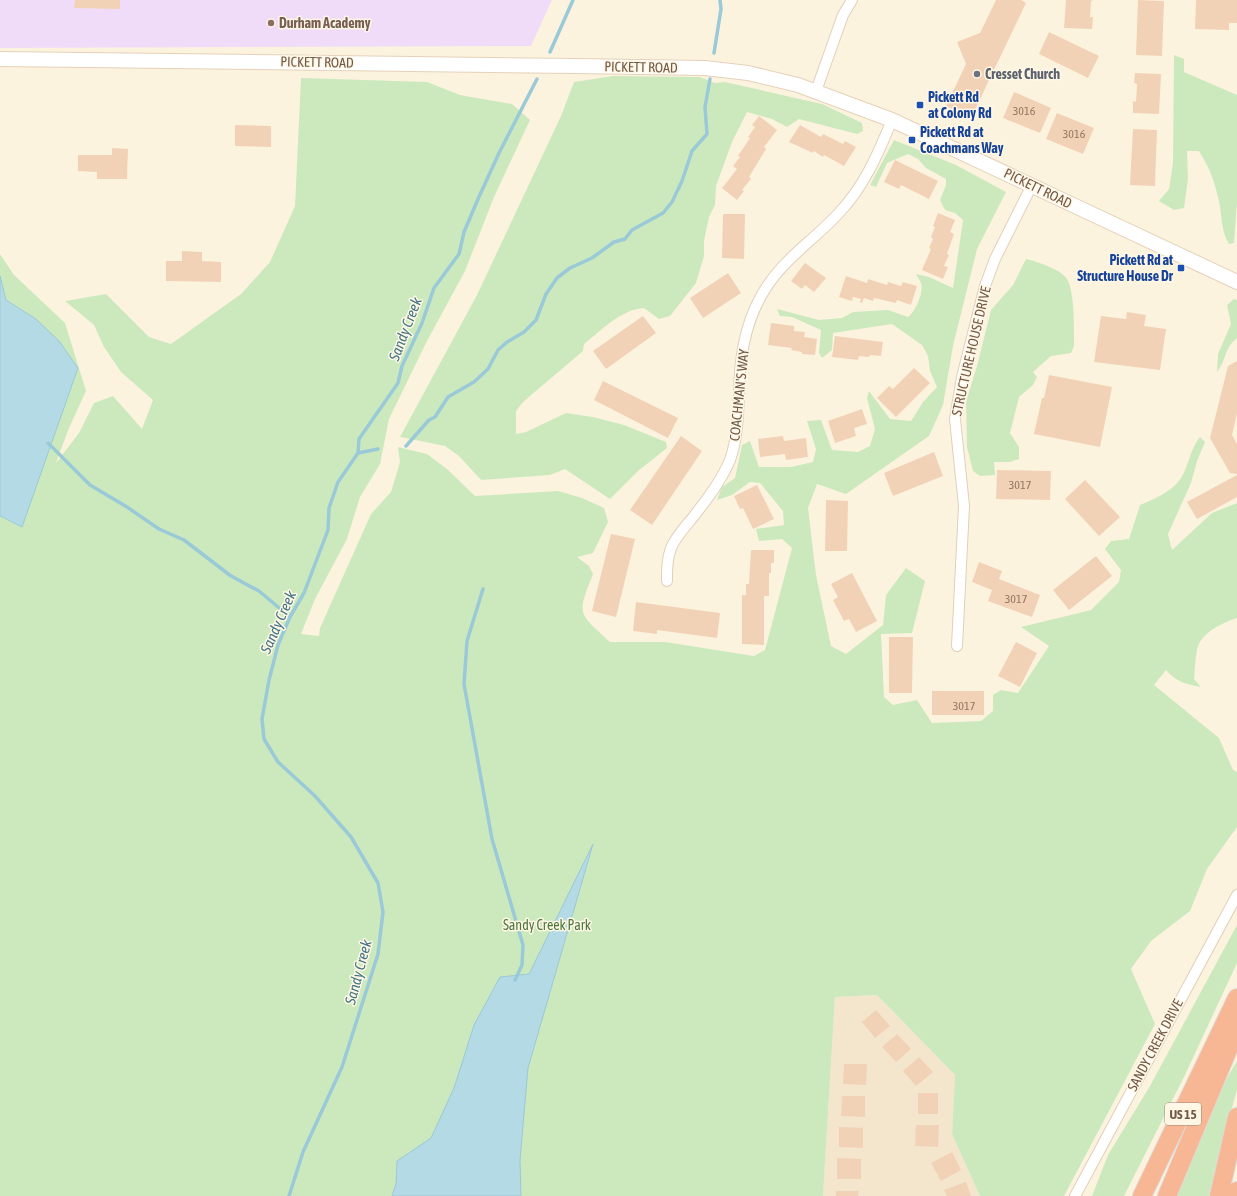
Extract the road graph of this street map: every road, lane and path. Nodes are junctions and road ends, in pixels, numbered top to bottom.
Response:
1 (852, 0) edge
2 (0, 59) edge
3 (816, 91) junction
4 (892, 120) junction
5 (1032, 185) junction
6 (1237, 282) edge
7 (667, 581) dead end
8 (957, 646) dead end
9 (1237, 894) edge
10 (1237, 998) edge
11 (1237, 1028) edge
12 (1237, 1117) edge
13 (1237, 1191) edge
14 (1075, 1196) edge
15 (1142, 1196) edge
16 (1167, 1196) edge
17 (1220, 1196) edge
18 (1236, 1196) edge

1 - 3 street
2 - 3 street, PICKETT ROAD
3 - 4 street, PICKETT ROAD
4 - 5 street, PICKETT ROAD
4 - 7 street, COACHMAN'S WAY
5 - 6 street, PICKETT ROAD
5 - 8 street, STRUCTURE HOUSE DRIVE
9 - 14 street, SANDY CREEK DRIVE
10 - 15 highway, US 15
11 - 16 highway
12 - 17 highway
13 - 18 highway

